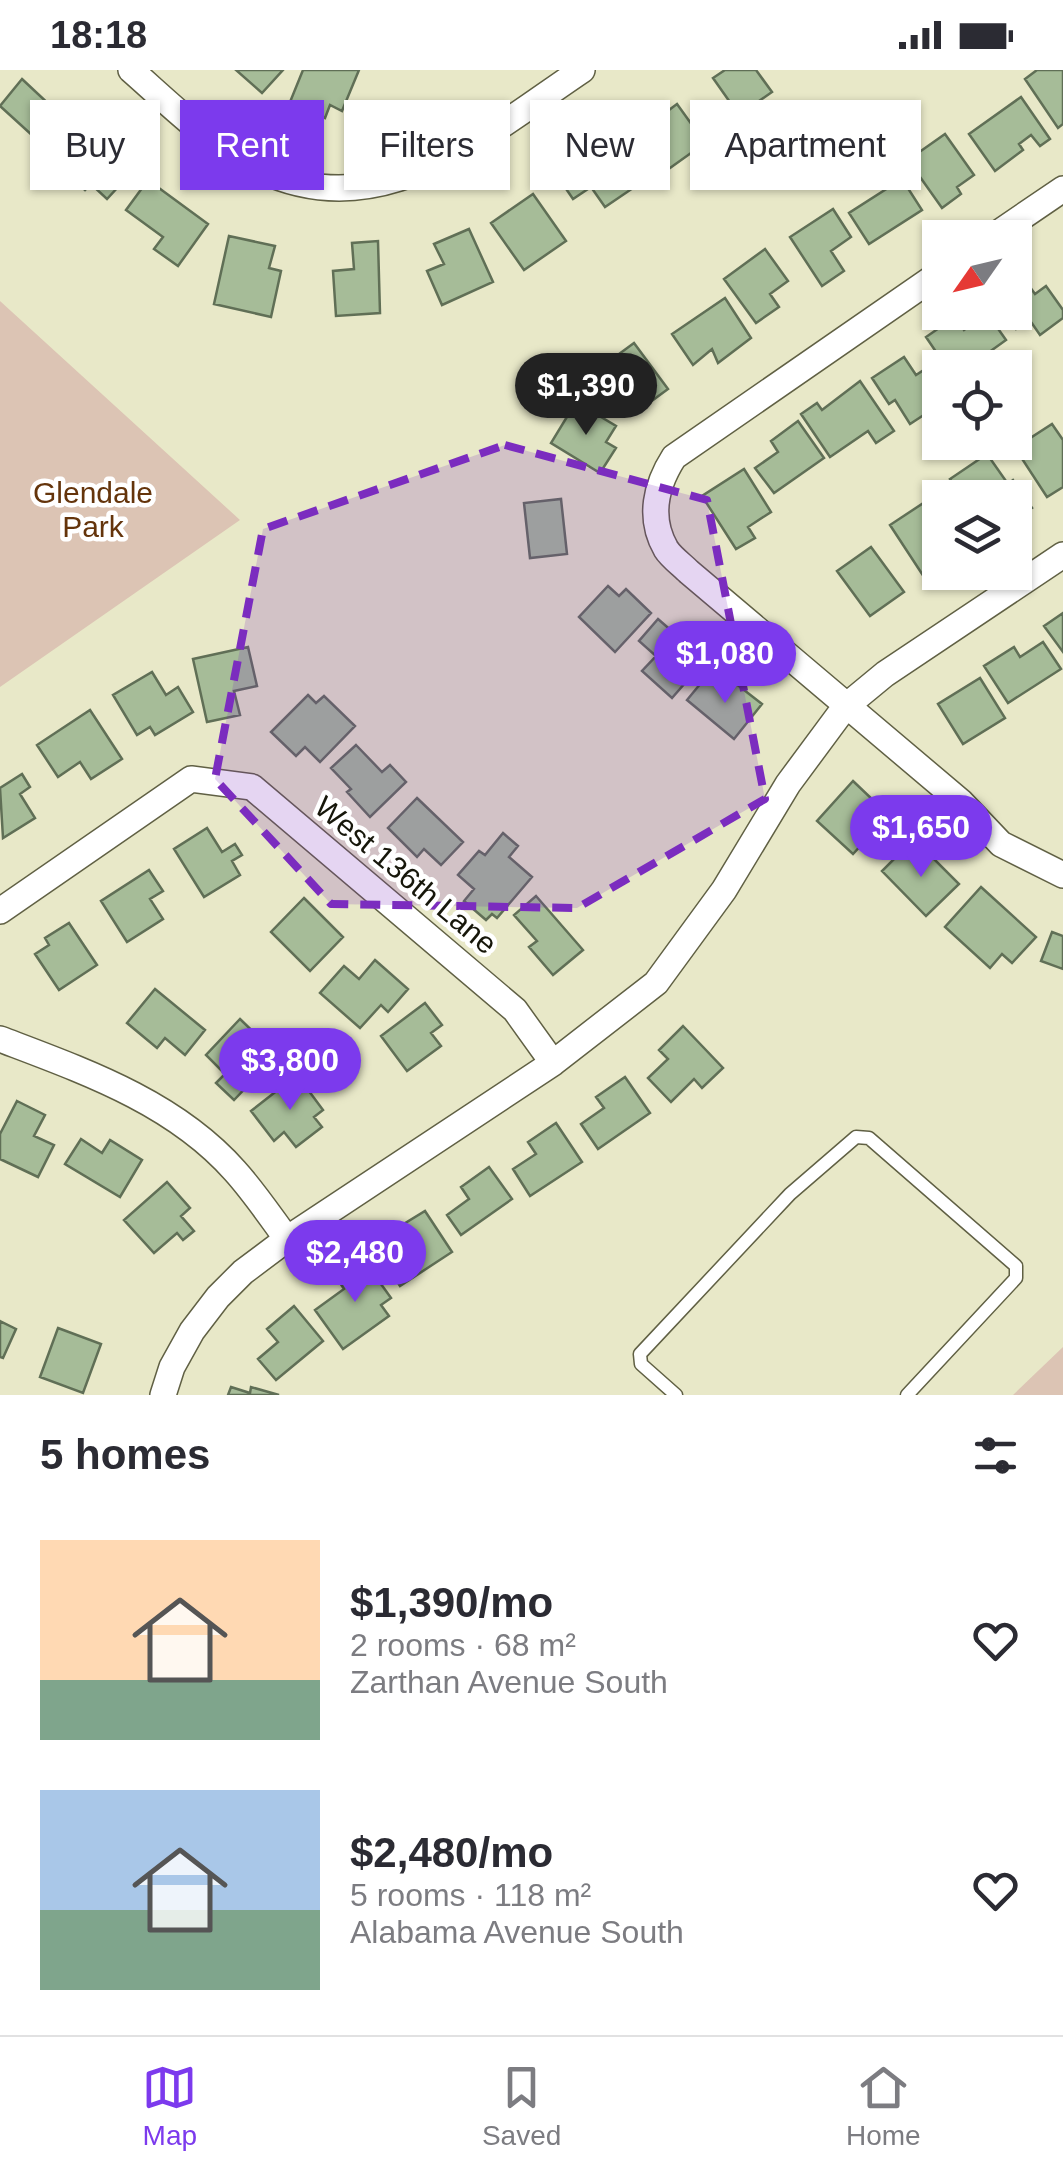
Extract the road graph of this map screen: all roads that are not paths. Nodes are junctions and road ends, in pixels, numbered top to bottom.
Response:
1 (131, 70) edge
2 (582, 70) edge
3 (1063, 189) edge
4 (1018, 220) edge
5 (922, 285) edge
6 (1063, 555) edge
7 (845, 706) junction
8 (1063, 875) edge
9 (0, 911) edge
10 (0, 1040) edge
11 (552, 1063) junction
12 (287, 1239) junction
13 (163, 1395) edge
14 (676, 1395) edge
15 (907, 1395) edge

1 - 2 street
3 - 4 street
5 - 7 street
6 - 7 street
7 - 8 street
7 - 11 street
9 - 11 street, West 136th Lane
10 - 12 street
11 - 12 street
12 - 13 street
14 - 15 lane

